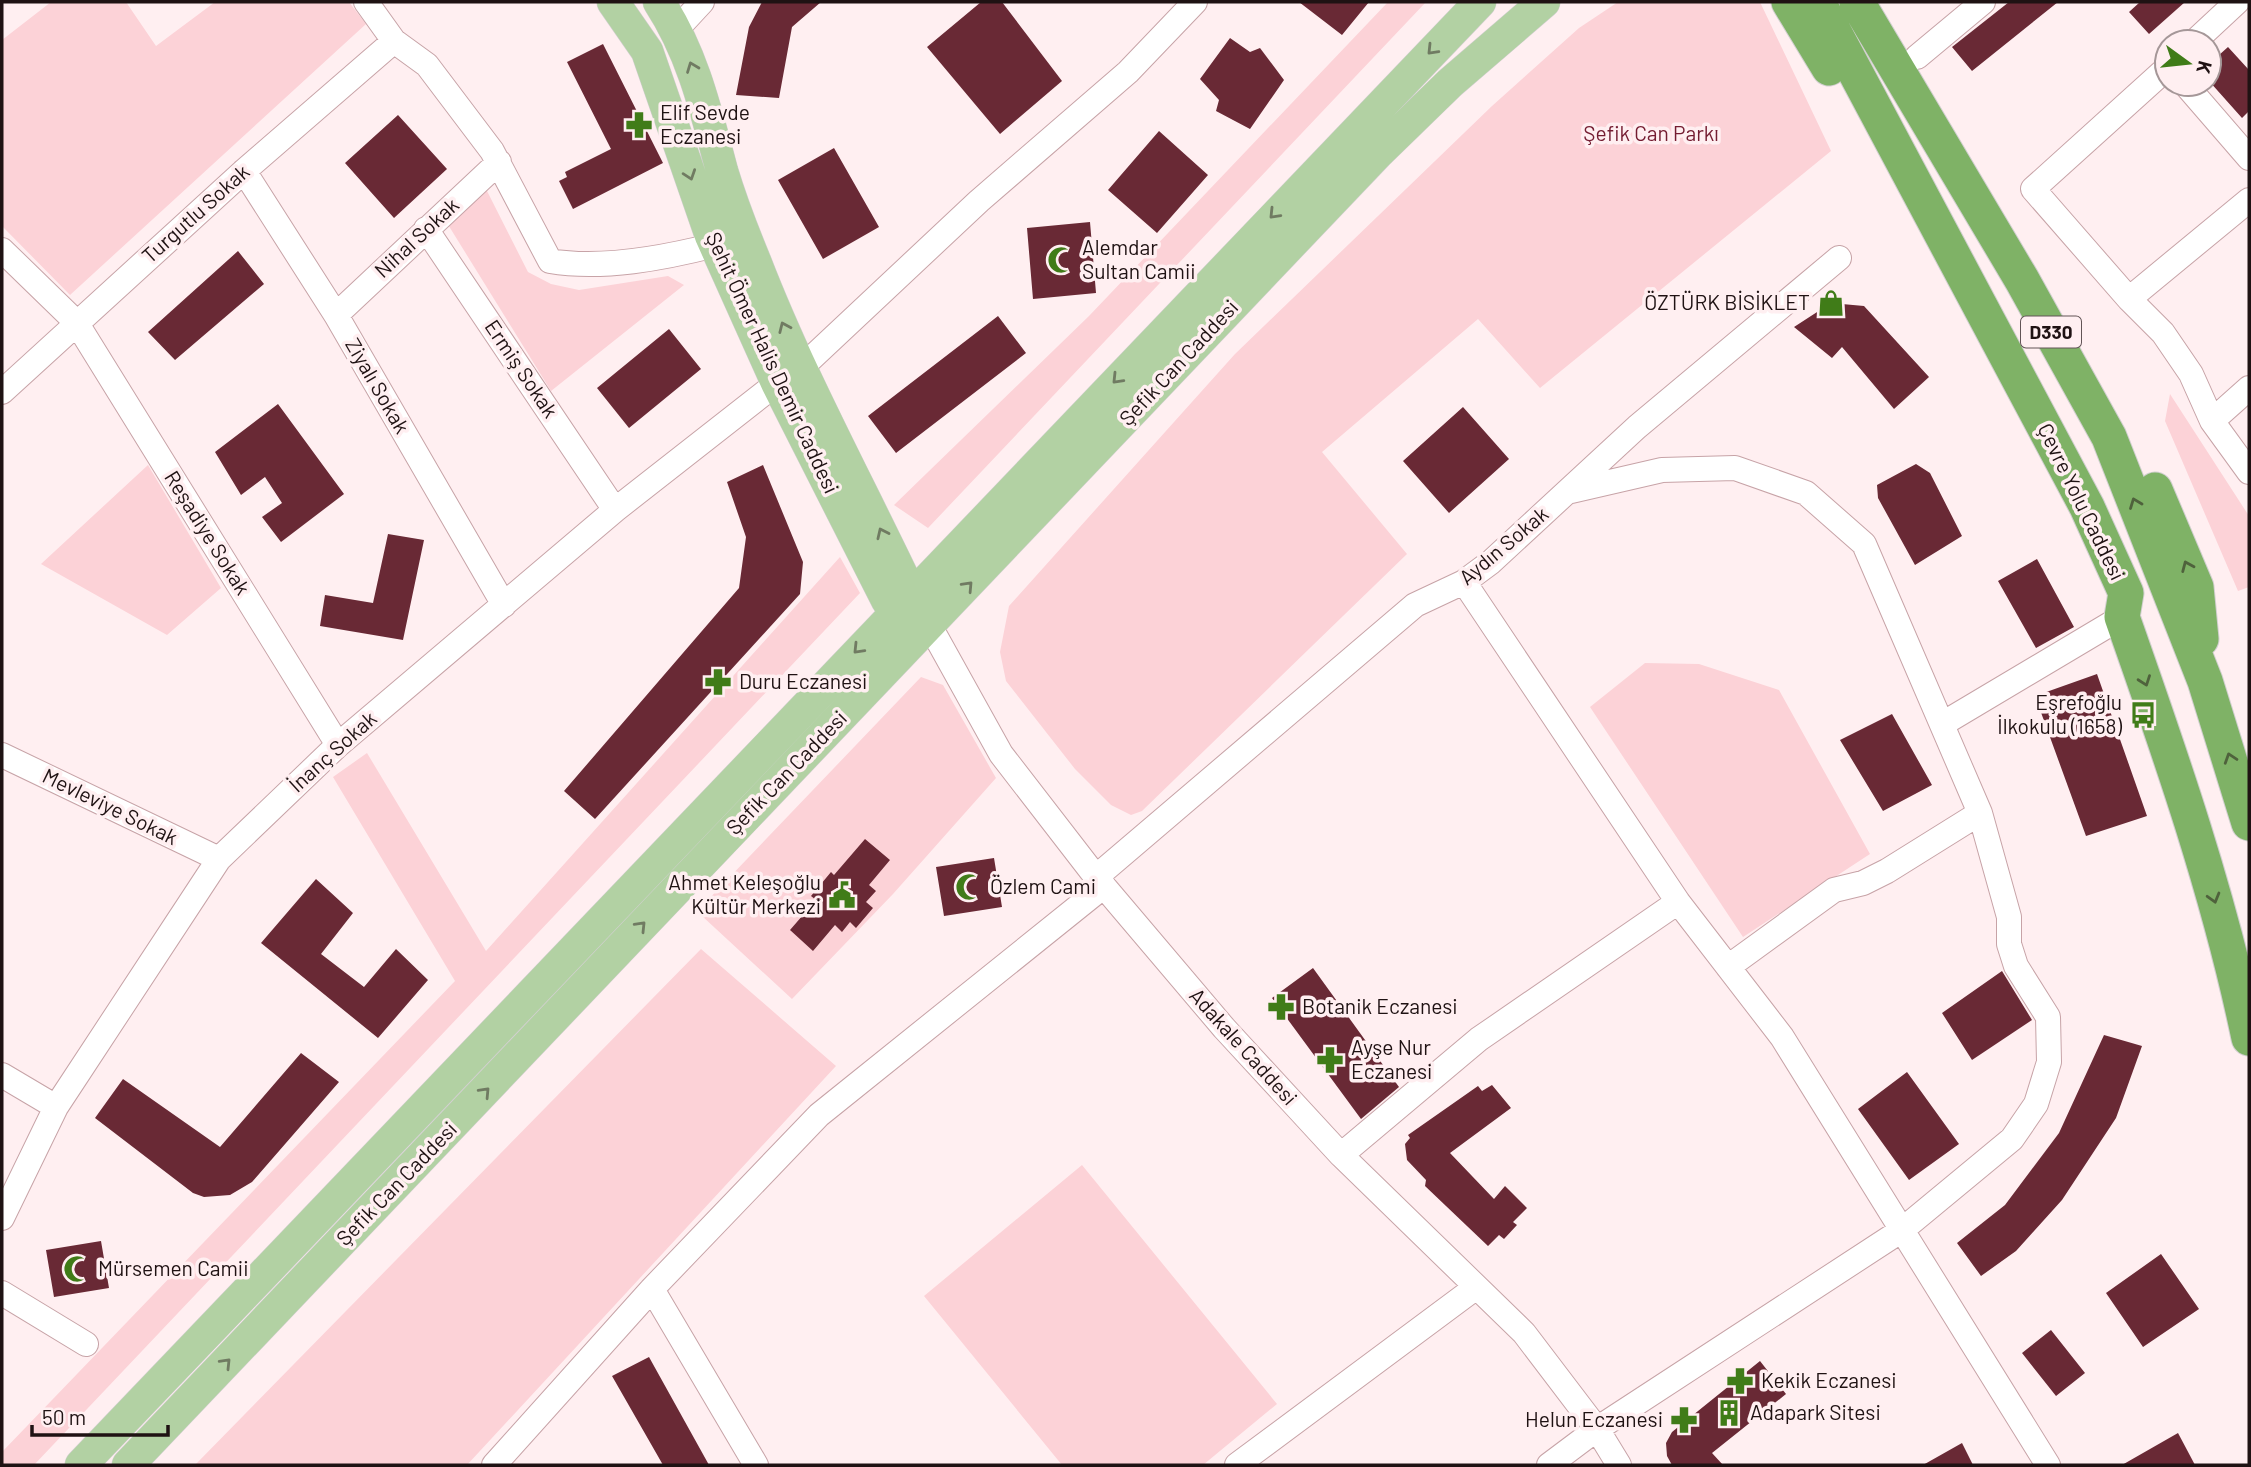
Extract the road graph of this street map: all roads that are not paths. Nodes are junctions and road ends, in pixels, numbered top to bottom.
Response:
1 (366, 2) edge
2 (613, 2) edge
3 (659, 2) edge
4 (702, 2) edge
5 (1195, 2) edge
6 (1480, 2) edge
7 (1544, 2) edge
8 (1857, 2) edge
9 (1870, 2) edge
10 (1983, 2) edge
11 (2237, 2) edge
12 (1796, 3) edge
13 (2209, 28) edge
14 (677, 29) junction
15 (394, 41) junction
16 (1917, 57) dead end
17 (2153, 81) edge
18 (2197, 98) edge
19 (2249, 158) edge
20 (499, 162) junction
21 (244, 171) junction
22 (2249, 200) edge
23 (426, 229) junction
24 (715, 245) junction
25 (2, 250) edge
26 (1839, 258) dead end
27 (2129, 299) junction
28 (336, 315) junction
29 (76, 322) junction
30 (789, 375) junction
31 (2249, 388) edge
32 (2, 392) edge
33 (2212, 421) junction
34 (2249, 472) edge
35 (1567, 492) junction
36 (615, 510) junction
37 (1464, 582) junction
38 (902, 603) junction
39 (504, 605) junction
40 (2122, 617) junction
41 (922, 633) junction
42 (2205, 681) junction
43 (1944, 723) junction
44 (338, 744) junction
45 (2, 755) edge
46 (1980, 813) junction
47 (2249, 823) edge
48 (219, 859) junction
49 (1100, 881) junction
50 (1678, 902) junction
51 (1728, 967) junction
52 (2249, 1038) edge
53 (2, 1075) edge
54 (56, 1107) junction
55 (1341, 1155) junction
56 (2, 1218) edge
57 (1902, 1230) junction
58 (1475, 1288) junction
59 (652, 1289) junction
60 (2, 1293) edge
61 (86, 1344) dead end
62 (1597, 1429) junction
63 (81, 1465) edge
64 (128, 1465) edge
65 (494, 1465) edge
66 (756, 1465) edge
67 (1237, 1465) edge
68 (1549, 1465) edge
69 (1619, 1465) edge
70 (2048, 1465) edge

1 - 15 street
2 -> 24 main road, Şehit Ömer Halis Demir Caddesi
3 - 14 main road, Şehit Ömer Halis Demir Caddesi
4 - 14 street
5 - 30 street, İnanç Sokak
6 -> 38 main road, Şefik Can Caddesi
41 -> 7 main road, Şefik Can Caddesi
42 -> 8 highway, Çevre Yolu Caddesi / D330
42 -> 9 highway
10 - 16 street
11 - 13 street
12 - 40 highway
30 -> 14 main road, Şehit Ömer Halis Demir Caddesi
15 - 20 street
15 - 21 street, Turgutlu Sokak
17 - 27 street
18 - 19 street
20 - 23 street, Nihal Sokak
20 - 24 street
21 - 28 street, Ziyalı Sokak
21 - 29 street, Turgutlu Sokak
22 - 27 street
23 - 28 street, Nihal Sokak
23 - 36 street, Ermiş Sokak
24 - 30 main road, Şehit Ömer Halis Demir Caddesi
25 - 29 street, Reşadiye Sokak
26 - 35 street, Aydın Sokak
27 - 33 street
28 - 39 street, Ziyalı Sokak
29 - 32 street, Turgutlu Sokak
29 - 44 street, Reşadiye Sokak
30 - 36 street, İnanç Sokak
30 - 38 main road, Şehit Ömer Halis Demir Caddesi
31 - 33 street
33 - 34 street
35 - 37 street, Aydın Sokak
35 - 43 street
36 - 39 street, İnanç Sokak
37 - 49 street, Aydın Sokak
37 - 50 street
38 - 41 main road, Şehit Ömer Halis Demir Caddesi
38 -> 63 main road, Şefik Can Caddesi
39 - 44 street, İnanç Sokak
40 - 43 street
40 -> 52 highway
41 - 49 street, Adakale Caddesi
64 -> 41 main road, Şefik Can Caddesi
47 -> 42 highway, Çevre Yolu Caddesi / D330
43 - 46 street
44 - 48 street, İnanç Sokak
45 - 48 street, Mevleviye Sokak
46 - 51 street
46 - 57 street
48 - 54 street, İnanç Sokak
49 - 55 street, Adakale Caddesi
49 - 59 street, Aydın Sokak
50 - 51 street
50 - 55 street
51 - 57 street
53 - 54 street
54 - 56 street, İnanç Sokak
55 - 58 street, Adakale Caddesi
57 - 62 street
57 - 70 street
58 - 62 street, Adakale Caddesi
58 - 67 street
59 - 65 street, Aydın Sokak
59 - 66 street
60 - 61 street
62 - 68 street
62 - 69 street, Adakale Caddesi

